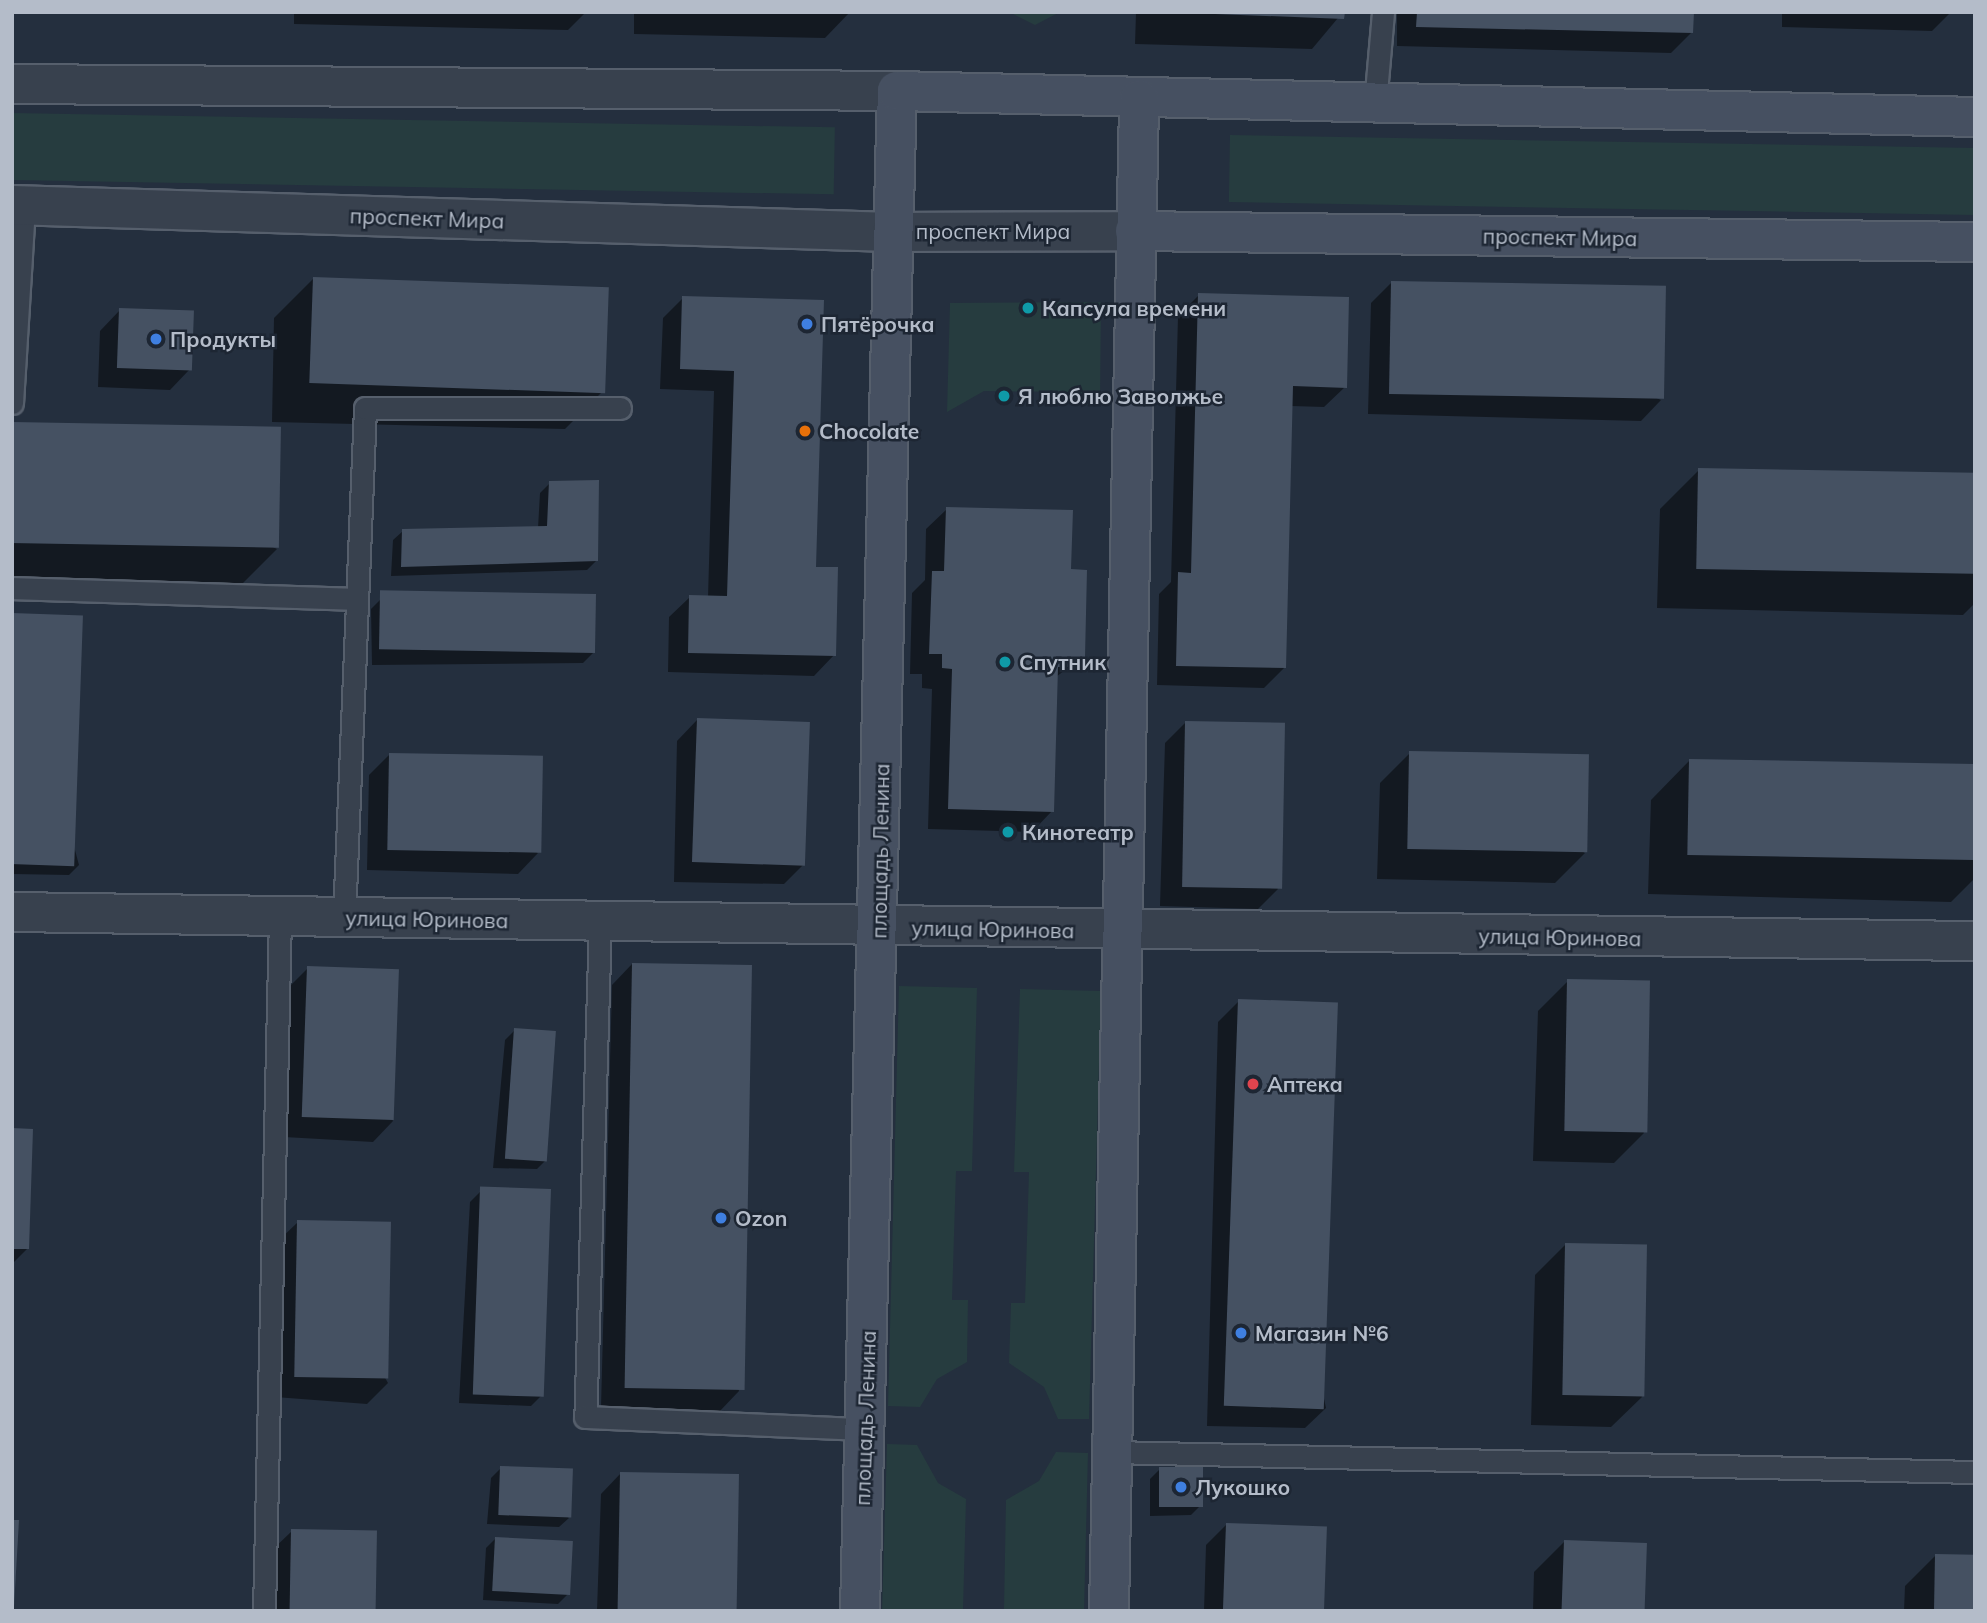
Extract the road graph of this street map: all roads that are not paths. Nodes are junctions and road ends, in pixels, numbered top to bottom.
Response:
1 (1383, 12) edge
2 (12, 84) edge
3 (897, 91) junction
4 (1139, 99) junction
5 (1375, 104) junction
6 (1975, 117) edge
7 (18, 205) edge
8 (1135, 231) junction
9 (892, 232) junction
10 (1975, 242) edge
11 (12, 403) edge
12 (621, 408) dead end
13 (12, 588) edge
14 (357, 599) junction
15 (12, 912) edge
16 (280, 917) junction
17 (344, 918) junction
18 (600, 922) junction
19 (878, 926) junction
20 (1124, 932) junction
21 (1975, 941) edge
22 (864, 1429) junction
23 (1112, 1452) junction
24 (1975, 1472) edge
25 (264, 1611) edge
26 (860, 1611) edge
27 (1109, 1611) edge

1 - 5 lane
2 - 3 street
3 - 4 street
3 - 9 street, площадь Ленина
4 - 5 street
4 - 8 street
5 - 6 street
7 - 9 street, проспект Мира
7 - 11 lane
8 - 9 street, проспект Мира
8 - 10 street, проспект Мира
8 - 20 street
9 - 19 street, площадь Ленина
12 - 14 lane
13 - 14 lane
14 - 17 lane
15 - 16 street, улица Юринова
16 - 17 street, улица Юринова
16 - 25 lane
17 - 18 street, улица Юринова
18 - 19 street, улица Юринова
18 - 22 lane
19 - 20 street, улица Юринова
19 - 22 street, площадь Ленина
20 - 21 street, улица Юринова
20 - 23 street
22 - 26 street, площадь Ленина
23 - 24 lane
23 - 27 street

